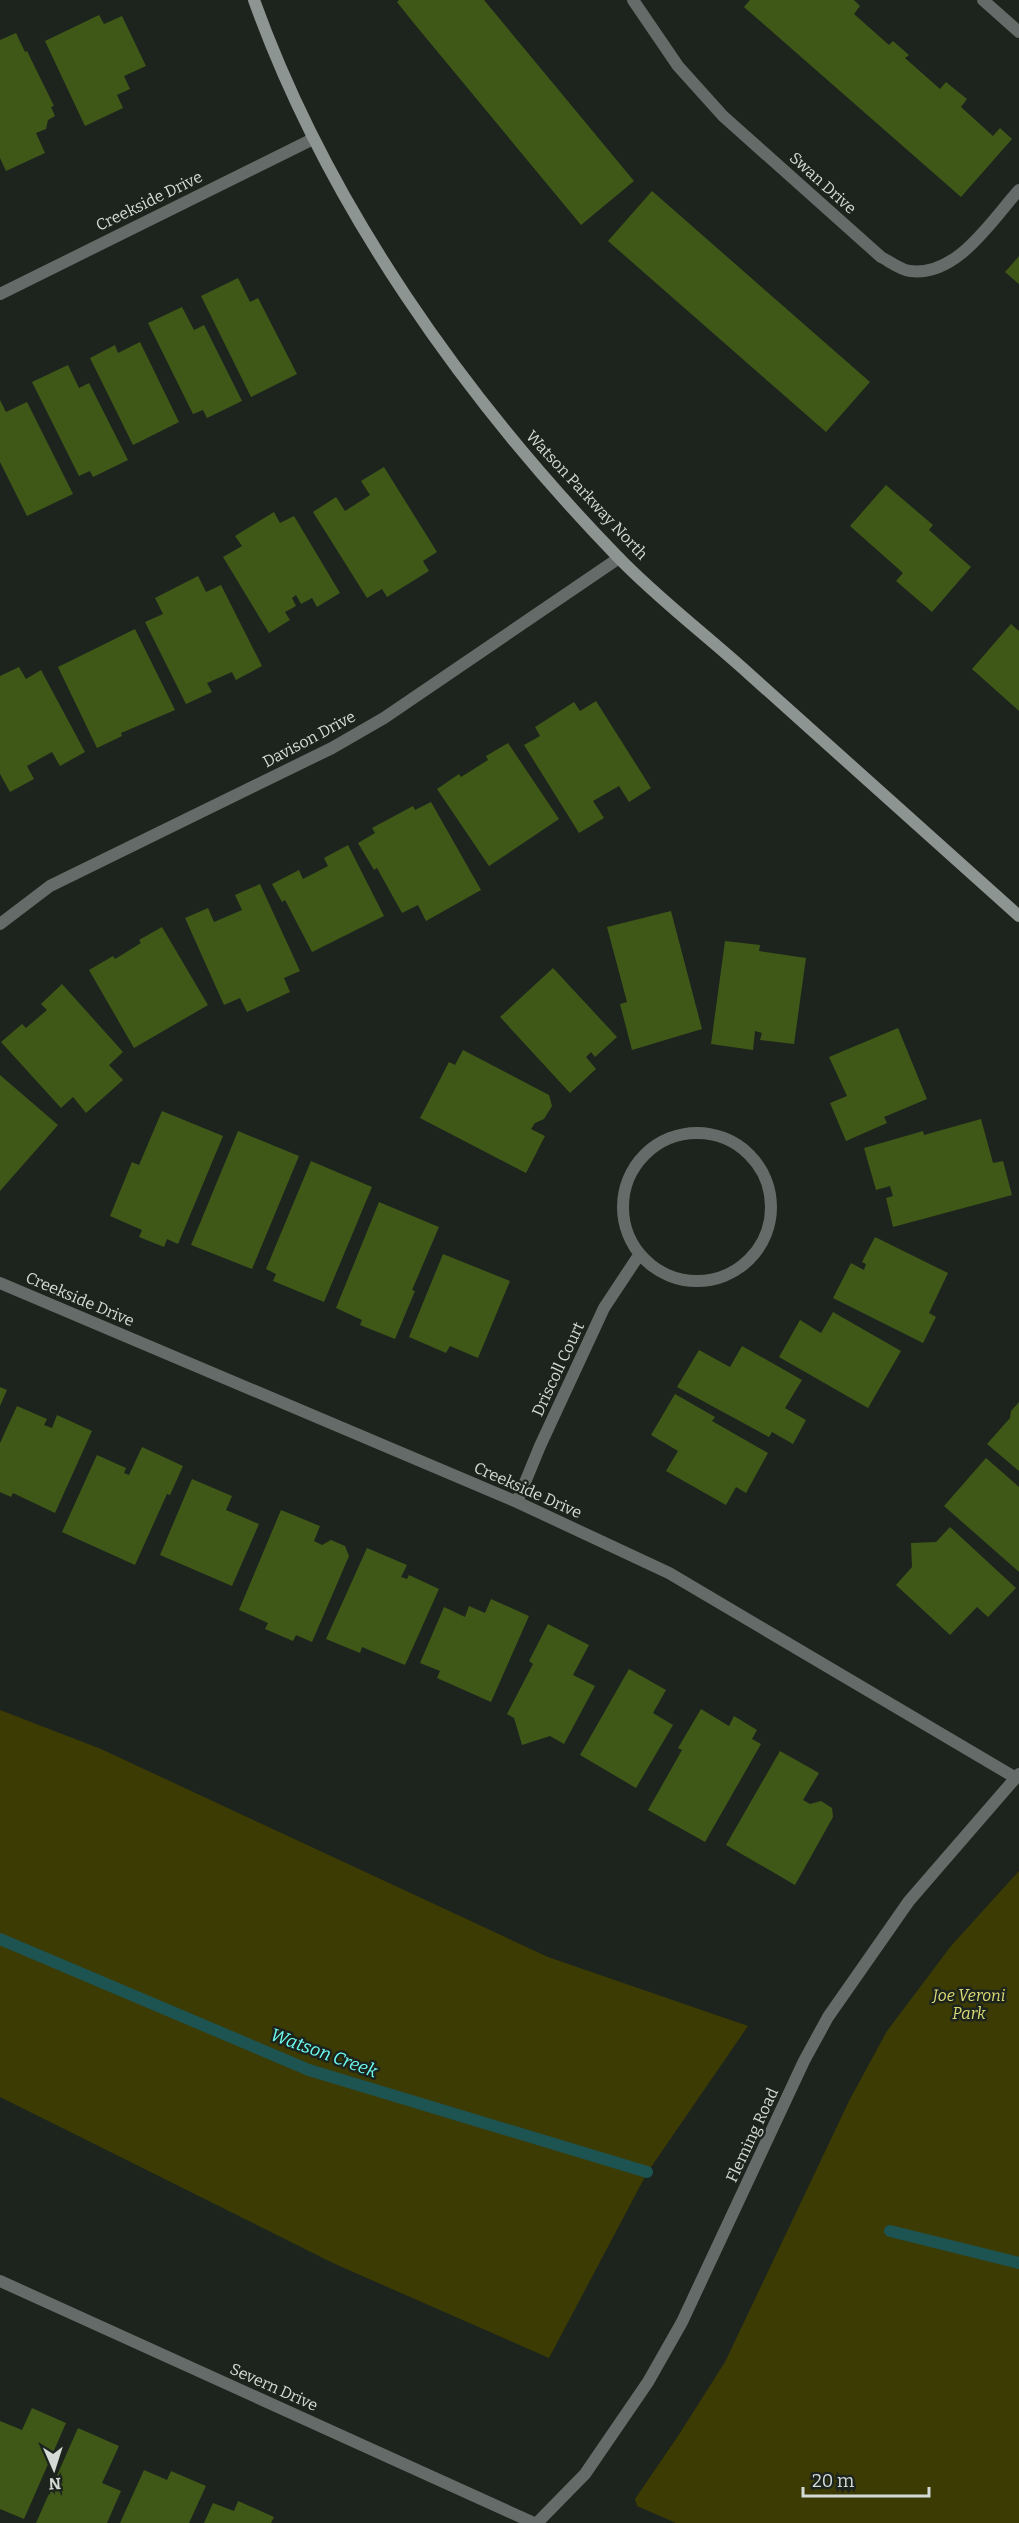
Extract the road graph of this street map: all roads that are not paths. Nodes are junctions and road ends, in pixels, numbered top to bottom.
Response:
1 (255, 0) edge
2 (633, 0) edge
3 (983, 0) edge
4 (1019, 32) edge
5 (314, 139) junction
6 (1019, 190) edge
7 (0, 294) edge
8 (619, 558) junction
9 (1019, 916) edge
10 (0, 924) edge
11 (639, 1255) junction
12 (0, 1284) edge
13 (517, 1502) junction
14 (1018, 1776) edge
15 (0, 2281) edge
16 (536, 2523) edge

1 - 5 main road, Watson Parkway North
2 - 6 street, Swan Drive
3 - 4 street
5 - 7 street, Creekside Drive
5 - 8 main road, Watson Parkway North
8 - 9 main road, Watson Parkway North
8 - 10 street, Davison Drive
11 - 11 street
11 - 13 street, Driscoll Court
12 - 13 street, Creekside Drive
13 - 14 street, Creekside Drive
14 - 16 street, Fleming Road
15 - 16 street, Severn Drive

